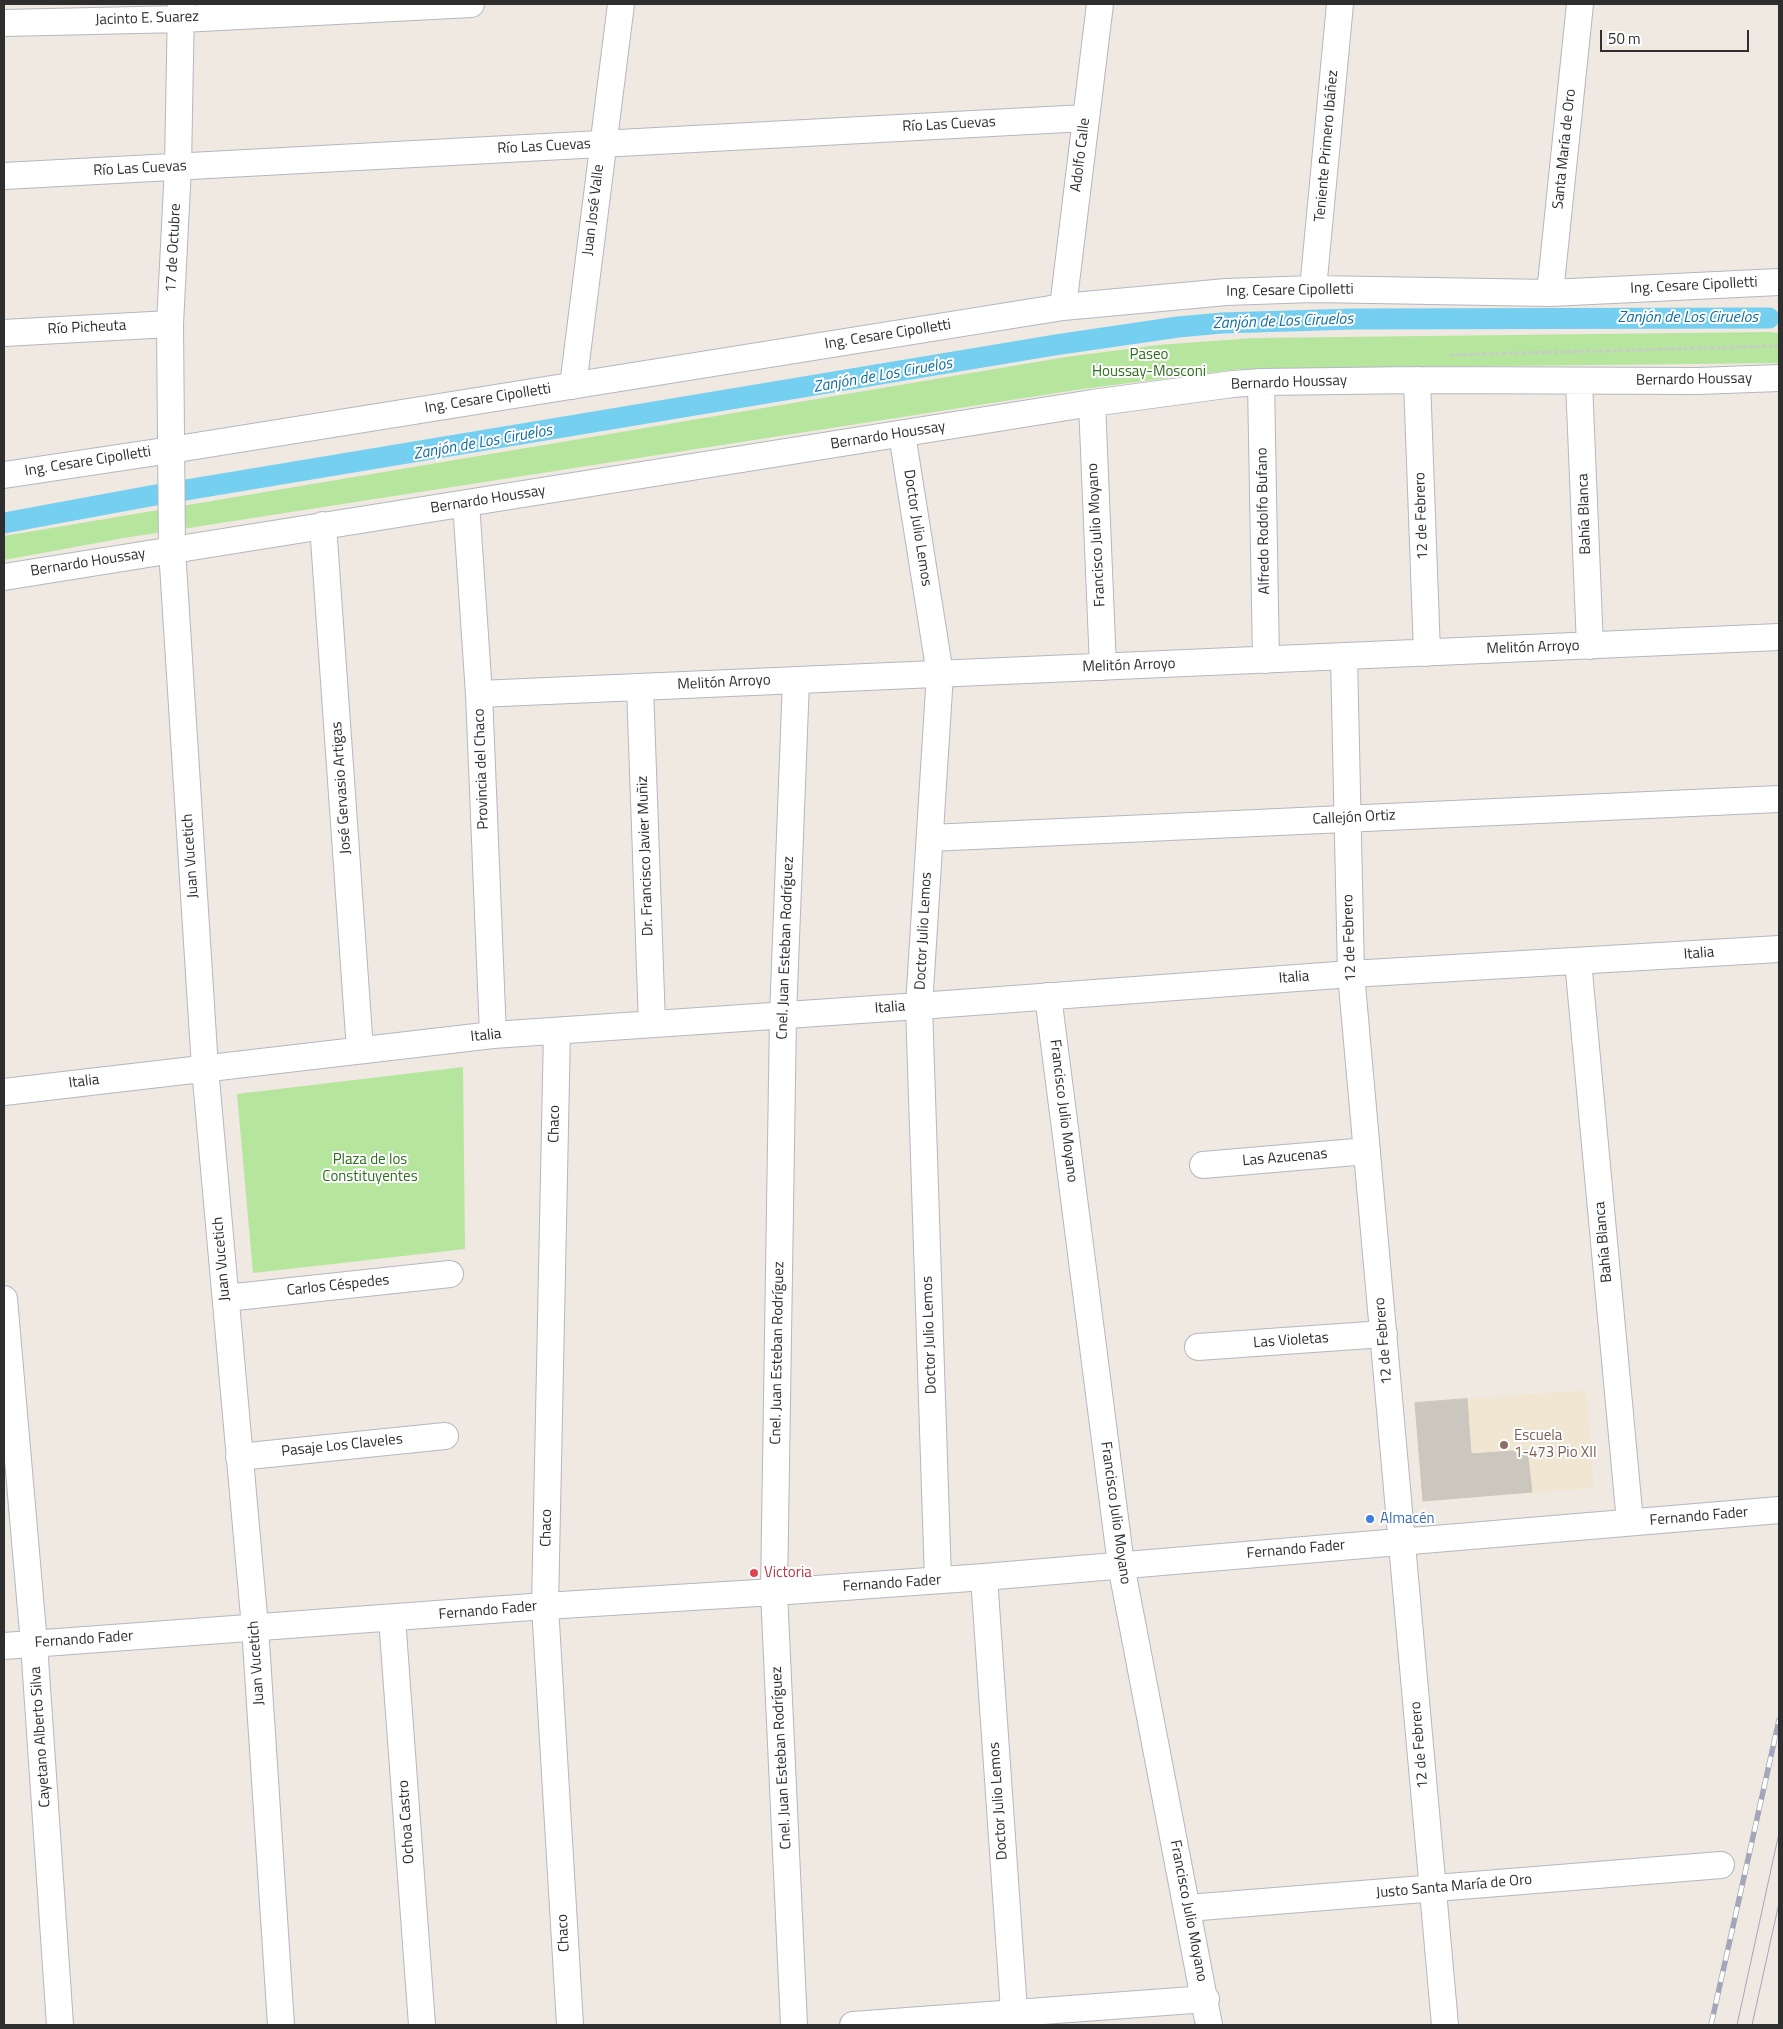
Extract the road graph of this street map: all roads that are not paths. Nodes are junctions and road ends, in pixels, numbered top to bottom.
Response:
1 (471, 4) edge
2 (621, 4) edge
3 (1100, 4) edge
4 (1340, 4) edge
5 (1580, 4) edge
6 (385, 5) edge
7 (182, 11) edge
8 (4, 23) edge
9 (1085, 118) junction
10 (602, 144) junction
11 (178, 167) junction
12 (4, 176) edge
13 (1779, 282) edge
14 (1313, 289) junction
15 (1550, 293) junction
16 (1063, 307) junction
17 (170, 324) junction
18 (4, 333) edge
19 (1779, 378) edge
20 (1417, 380) junction
21 (1261, 382) junction
22 (1579, 382) junction
23 (573, 386) junction
24 (1092, 403) junction
25 (902, 434) junction
26 (4, 475) edge
27 (171, 481) junction
28 (466, 503) junction
29 (323, 526) junction
30 (172, 550) junction
31 (4, 578) edge
32 (1779, 638) edge
33 (1590, 646) junction
34 (1426, 653) junction
35 (1344, 656) junction
36 (1266, 660) junction
37 (1103, 667) junction
38 (940, 674) junction
39 (796, 680) junction
40 (640, 687) junction
41 (478, 694) junction
42 (1779, 799) edge
43 (1346, 818) junction
44 (930, 838) junction
45 (1779, 949) edge
46 (1578, 961) junction
47 (1351, 974) junction
48 (1048, 996) junction
49 (919, 1006) junction
50 (783, 1016) junction
51 (652, 1024) junction
52 (557, 1031) junction
53 (493, 1035) junction
54 (360, 1050) junction
55 (205, 1068) junction
56 (4, 1092) edge
57 (1367, 1151) junction
58 (1203, 1165) dead end
59 (450, 1274) dead end
60 (226, 1298) junction
61 (4, 1299) edge
62 (1384, 1334) junction
63 (1198, 1347) dead end
64 (445, 1436) dead end
65 (240, 1457) junction
66 (1779, 1510) edge
67 (1630, 1522) junction
68 (1402, 1541) junction
69 (1121, 1565) junction
70 (984, 1577) junction
71 (938, 1580) junction
72 (774, 1592) junction
73 (545, 1606) junction
74 (392, 1618) junction
75 (255, 1627) junction
76 (34, 1644) junction
77 (4, 1646) edge
78 (1721, 1865) dead end
79 (1433, 1889) junction
80 (1188, 1908) junction
81 (1206, 1999) junction
82 (1015, 2019) edge
83 (60, 2025) edge
84 (281, 2025) edge
85 (422, 2025) edge
86 (570, 2025) edge
87 (794, 2025) edge
88 (853, 2025) edge
89 (1209, 2025) edge
90 (1445, 2025) edge

1 - 6 street, Jacinto E. Suarez
2 - 10 street, Juan José Valle
3 - 9 street, Adolfo Calle
4 - 14 street, Teniente Primero Ibáñez
5 - 15 street, Santa María de Oro
6 - 7 street, Jacinto E. Suarez
7 - 8 street, Jacinto E. Suarez
7 - 11 street, 17 de Octubre
9 - 10 street, Río Las Cuevas
9 - 16 street, Adolfo Calle
10 - 11 street, Río Las Cuevas
10 - 23 street, Juan José Valle
11 - 12 street, Río Las Cuevas
11 - 17 street, 17 de Octubre
13 - 15 street, Ing. Cesare Cipolletti
14 - 15 street, Ing. Cesare Cipolletti
14 - 16 street, Ing. Cesare Cipolletti
16 - 23 street, Ing. Cesare Cipolletti
17 - 18 street, Río Picheuta
17 - 27 street, 17 de Octubre
19 - 22 street, Bernardo Houssay
20 - 21 street, Bernardo Houssay
20 - 22 street, Bernardo Houssay
20 - 34 street, 12 de Febrero
21 - 24 street, Bernardo Houssay
21 - 36 street, Alfredo Rodolfo Bufano
22 - 33 street, Bahía Blanca
23 - 27 street, Ing. Cesare Cipolletti
24 - 25 street, Bernardo Houssay
24 - 37 street, Francisco Julio Moyano
25 - 28 street, Bernardo Houssay
25 - 38 street, Doctor Julio Lemos
26 - 27 street, Ing. Cesare Cipolletti
27 - 30 street, Juan Vucetich
28 - 29 street, Bernardo Houssay
28 - 41 street, Provincia del Chaco
29 - 30 street, Bernardo Houssay
29 - 54 street, José Gervasio Artigas
30 - 31 street, Bernardo Houssay
30 - 55 street, Juan Vucetich
32 - 33 street, Melitón Arroyo
33 - 34 street, Melitón Arroyo
34 - 35 street, Melitón Arroyo
35 - 36 street, Melitón Arroyo
35 - 43 street, 12 de Febrero
36 - 37 street, Melitón Arroyo
37 - 38 street, Melitón Arroyo
38 - 39 street, Melitón Arroyo
38 - 44 street, Doctor Julio Lemos
39 - 40 street, Melitón Arroyo
39 - 50 street, Cnel. Juan Esteban Rodríguez
40 - 41 street, Melitón Arroyo
40 - 51 street, Dr. Francisco Javier Muñiz
41 - 53 street, Provincia del Chaco
42 - 43 street, Callejón Ortiz
43 - 44 street, Callejón Ortiz
43 - 47 street, 12 de Febrero
44 - 49 street, Doctor Julio Lemos
45 - 46 street, Italia
46 - 47 street, Italia
46 - 67 street, Bahía Blanca
47 - 48 street, Italia
47 - 57 street, 12 de Febrero
48 - 49 street, Italia
48 - 69 street, Francisco Julio Moyano
49 - 50 street, Italia
49 - 71 street, Doctor Julio Lemos
50 - 51 street, Italia
50 - 72 street, Cnel. Juan Esteban Rodríguez
51 - 52 street, Italia
52 - 53 street, Italia
52 - 73 street, Chaco
53 - 54 street, Italia
54 - 55 street, Italia
55 - 56 street, Italia
55 - 60 street, Juan Vucetich
57 - 58 street, Las Azucenas
57 - 62 street, 12 de Febrero
59 - 60 street, Carlos Céspedes
60 - 65 street, Juan Vucetich
61 - 76 street, Cayetano Alberto Silva
62 - 63 street, Las Violetas
62 - 68 street, 12 de Febrero
64 - 65 street, Pasaje Los Claveles
65 - 75 street, Juan Vucetich
66 - 67 street, Fernando Fader
67 - 68 street, Fernando Fader
68 - 69 street, Fernando Fader
68 - 79 street, 12 de Febrero
69 - 70 street, Fernando Fader
69 - 80 street, Francisco Julio Moyano
70 - 71 street, Fernando Fader
70 - 82 street, Doctor Julio Lemos
71 - 72 street, Fernando Fader
72 - 73 street, Fernando Fader
72 - 87 street, Cnel. Juan Esteban Rodríguez
73 - 74 street, Fernando Fader
73 - 86 street, Chaco
74 - 75 street, Fernando Fader
74 - 85 street, Ochoa Castro
75 - 76 street, Fernando Fader
75 - 84 street, Juan Vucetich
76 - 77 street, Fernando Fader
76 - 83 street, Cayetano Alberto Silva
78 - 79 street, Justo Santa María de Oro
79 - 80 street, Justo Santa María de Oro
79 - 90 street, 12 de Febrero
80 - 81 street, Francisco Julio Moyano
81 - 82 street
81 - 89 street, Francisco Julio Moyano
82 - 88 street

